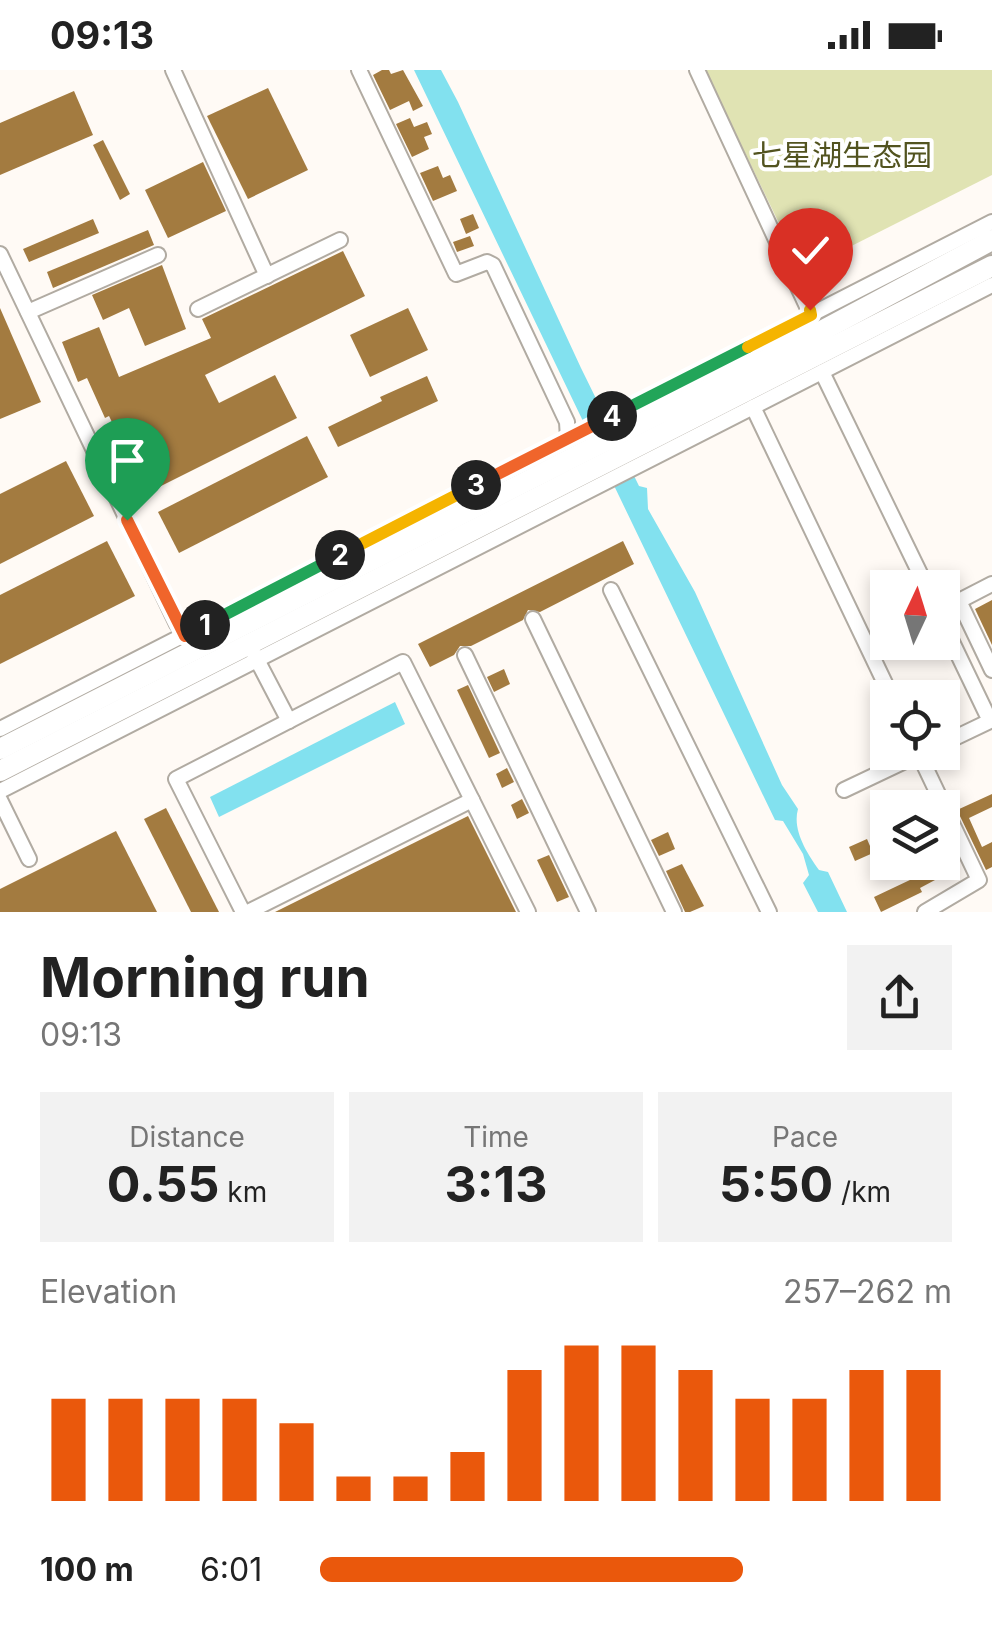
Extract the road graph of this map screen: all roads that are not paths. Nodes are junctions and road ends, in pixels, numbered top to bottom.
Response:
1 (173, 70) edge
2 (359, 70) edge
3 (697, 70) edge
4 (992, 222) edge
5 (340, 240) dead end
6 (992, 240) edge
7 (0, 254) edge
8 (158, 255) dead end
9 (992, 266) edge
10 (267, 276) junction
11 (992, 285) edge
12 (198, 310) dead end
13 (28, 312) junction
14 (811, 315) junction
15 (822, 372) junction
16 (753, 407) junction
17 (621, 422) junction
18 (589, 454) junction
19 (636, 458) junction
20 (917, 570) edge
21 (992, 584) edge
22 (611, 590) dead end
23 (533, 619) dead end
24 (198, 649) junction
25 (253, 652) junction
26 (465, 655) dead end
27 (960, 658) edge
28 (992, 670) edge
29 (883, 680) edge
30 (289, 721) junction
31 (0, 728) edge
32 (960, 735) edge
33 (0, 749) edge
34 (885, 770) edge
35 (928, 770) edge
36 (0, 771) edge
37 (844, 790) dead end
38 (0, 791) edge
39 (0, 800) edge
40 (472, 800) junction
41 (29, 859) dead end
42 (246, 912) edge
43 (528, 912) edge
44 (588, 912) edge
45 (674, 912) edge
46 (769, 912) edge
47 (925, 912) edge

1 - 10 street
2 - 18 street
3 - 14 street
4 - 14 street
5 - 10 street
6 - 17 highway
7 - 13 street
8 - 13 street
9 - 19 highway
10 - 12 street
11 - 15 street
13 - 24 street
14 - 17 street
15 - 16 street
15 - 20 street
16 - 19 street
16 - 29 street
17 - 18 highway
18 - 19 highway
18 - 24 highway
18 - 25 highway
21 - 28 street
22 - 46 street
23 - 45 street
24 - 25 highway
24 - 31 street
24 - 33 highway
24 - 36 highway
25 - 30 street
25 - 38 street
26 - 44 street
27 - 32 street
30 - 40 street
30 - 42 street
34 - 37 street
35 - 47 street
39 - 41 street
40 - 42 street
40 - 43 street

